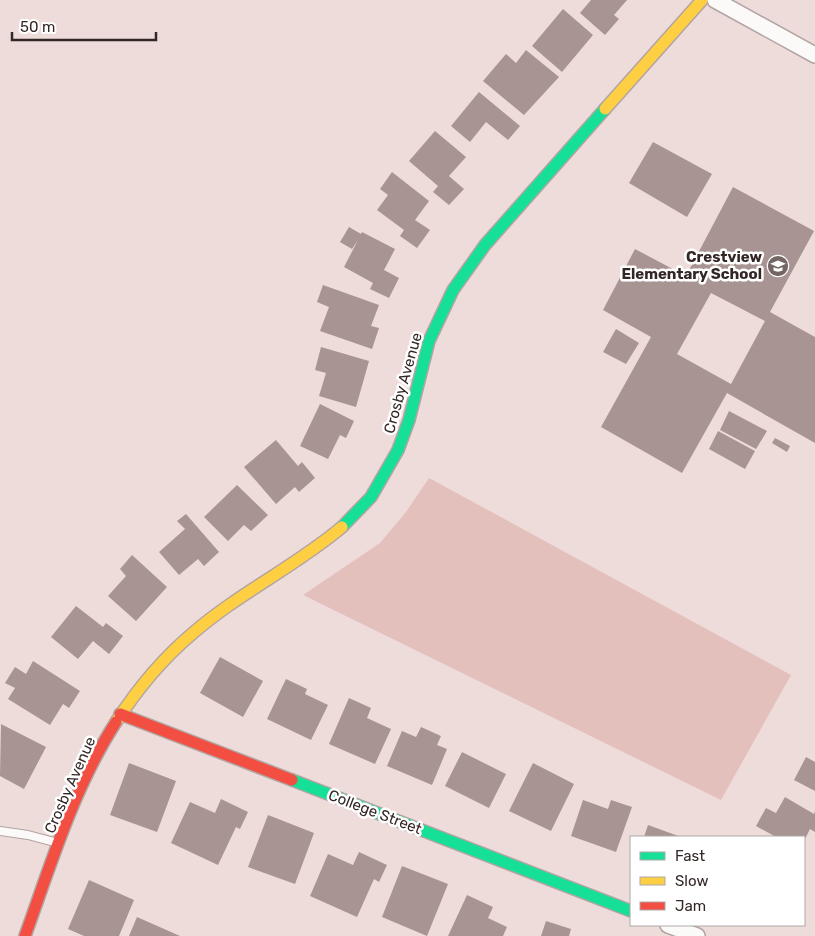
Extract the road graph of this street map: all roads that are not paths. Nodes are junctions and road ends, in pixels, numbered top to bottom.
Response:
1 (702, 0) edge
2 (715, 0) edge
3 (815, 55) edge
4 (120, 714) junction
5 (0, 831) edge
6 (60, 844) junction
7 (630, 911) edge
8 (671, 926) edge
9 (26, 936) edge
10 (697, 936) edge

1 - 4 street, Crosby Avenue
2 - 3 street
4 - 6 street, Crosby Avenue
4 - 7 street, College Street
5 - 6 lane
6 - 9 street, Crosby Avenue
8 - 10 street

